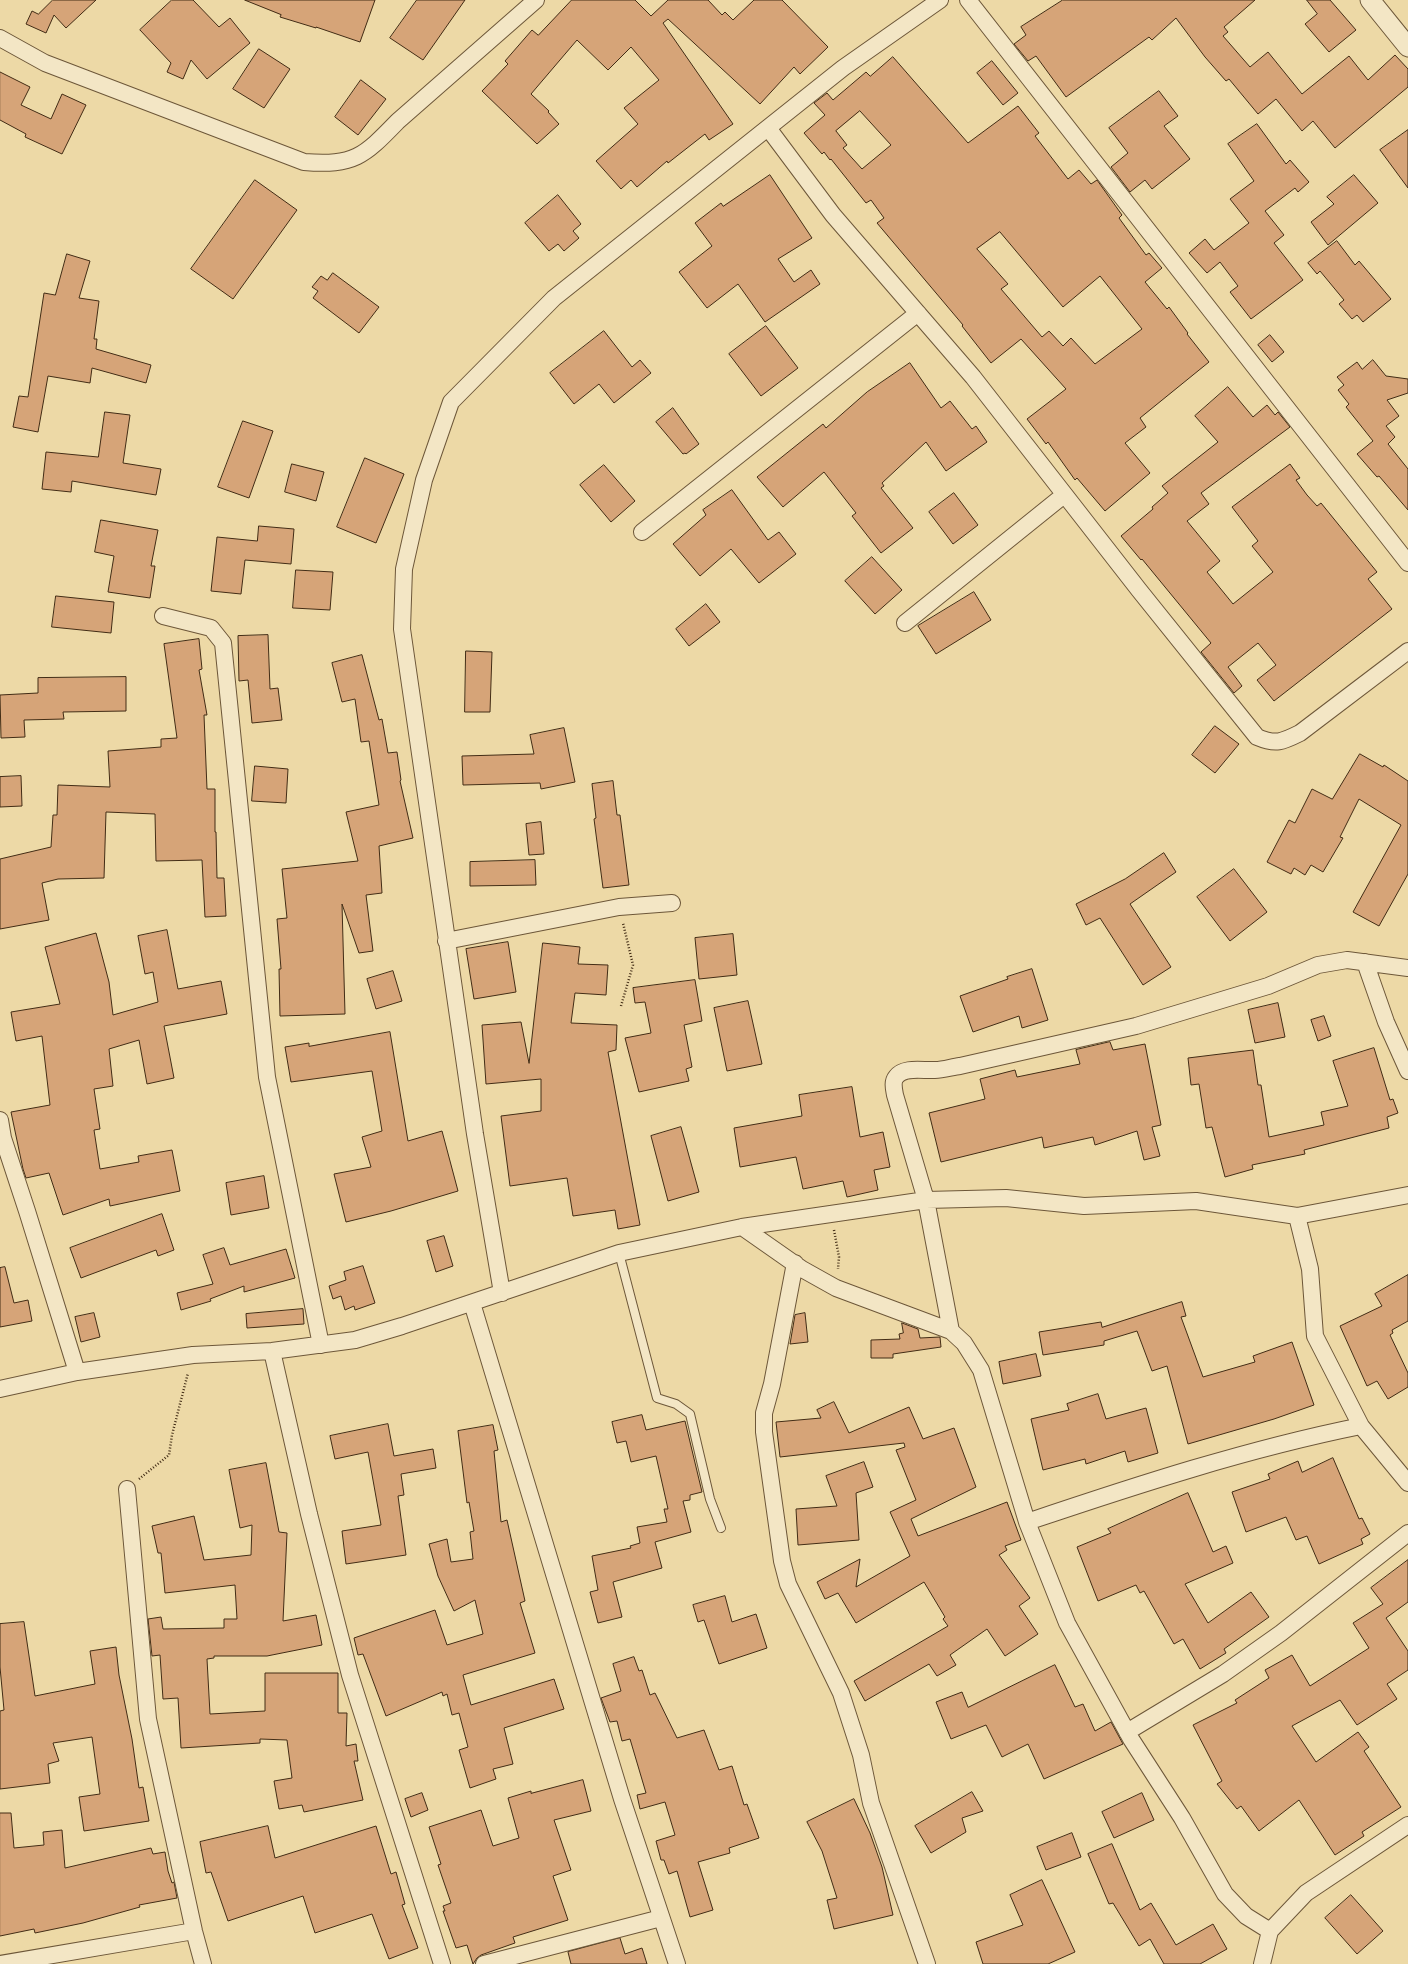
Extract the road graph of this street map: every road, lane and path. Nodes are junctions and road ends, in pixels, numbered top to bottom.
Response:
1 (940, 0) edge
2 (968, 0) edge
3 (1370, 0) edge
4 (530, 1) edge
5 (0, 38) edge
6 (1408, 47) edge
7 (768, 128) junction
8 (918, 313) junction
9 (1064, 495) junction
10 (642, 532) dead end
11 (1408, 563) edge
12 (162, 616) dead end
13 (904, 623) dead end
14 (1408, 651) edge
15 (672, 903) dead end
16 (619, 907) junction
17 (446, 941) junction
18 (1365, 962) junction
19 (1408, 968) edge
20 (621, 1006) dead end
21 (1408, 1071) edge
22 (0, 1120) edge
23 (1408, 1195) edge
24 (926, 1200) junction
25 (832, 1214) junction
26 (1297, 1216) junction
27 (742, 1227) junction
28 (619, 1253) junction
29 (796, 1263) junction
30 (836, 1288) junction
31 (502, 1293) junction
32 (472, 1303) junction
33 (951, 1331) junction
34 (321, 1345) junction
35 (272, 1351) junction
36 (193, 1355) junction
37 (77, 1372) junction
38 (0, 1389) edge
39 (1361, 1426) junction
40 (1408, 1484) edge
41 (127, 1490) joint
42 (1027, 1522) junction
43 (721, 1528) dead end
44 (1408, 1534) edge
45 (1127, 1732) junction
46 (1408, 1825) edge
47 (661, 1918) junction
48 (194, 1931) junction
49 (1270, 1931) junction
50 (0, 1964) edge
51 (203, 1964) edge
52 (442, 1964) edge
53 (484, 1964) edge
54 (677, 1964) edge
55 (927, 1964) edge
56 (1262, 1964) edge

1 - 7 street
2 - 11 street
3 - 6 street
4 - 5 street
7 - 8 street
7 - 17 street
8 - 9 street
8 - 10 street
9 - 13 street
9 - 14 street
12 - 34 street
15 - 16 street
16 - 17 street
16 - 20 path
17 - 31 street
18 - 19 street
18 - 21 street
18 - 24 street
22 - 37 street
23 - 26 street
24 - 25 street
24 - 26 street
24 - 33 street
25 - 27 street
25 - 30 path
26 - 39 street
27 - 28 street
27 - 29 street
28 - 31 street
28 - 43 lane
29 - 30 street
29 - 55 street
30 - 33 street
31 - 32 street
32 - 34 street
32 - 47 street
33 - 42 street
34 - 35 street
35 - 36 street
35 - 52 street
36 - 37 street
36 - 41 path
37 - 38 street
39 - 40 street
39 - 42 street
41 - 48 street
42 - 45 street
44 - 45 street
45 - 49 street
46 - 49 street
47 - 53 street
47 - 54 street
48 - 50 street
48 - 51 street
49 - 56 street

